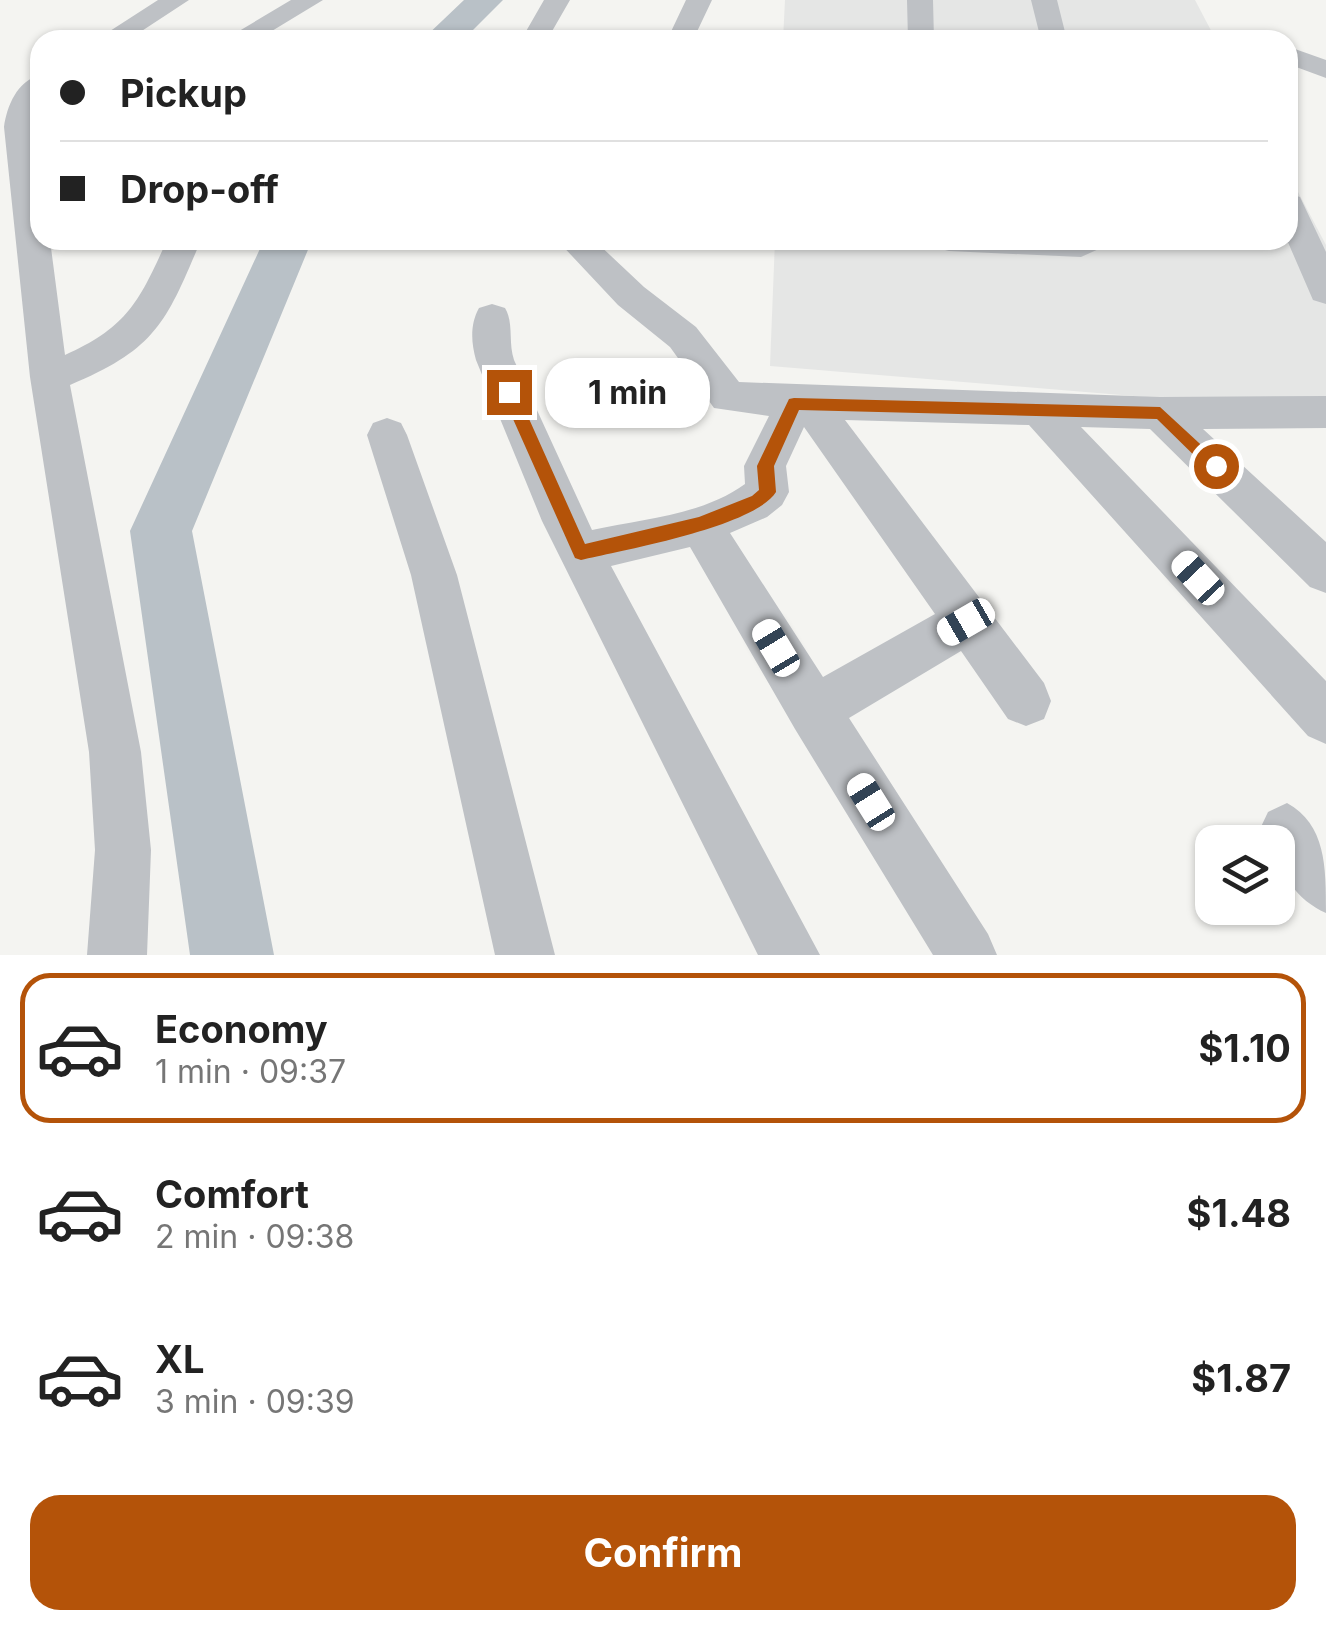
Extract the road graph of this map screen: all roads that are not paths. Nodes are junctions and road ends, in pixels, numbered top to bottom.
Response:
1 (176, 0) edge
2 (310, 0) edge
3 (557, 0) edge
4 (698, 0) edge
5 (920, 0) edge
6 (1044, 0) edge
7 (126, 30) edge
8 (255, 30) edge
9 (540, 30) edge
10 (684, 30) edge
11 (921, 30) edge
12 (1052, 30) edge
13 (1298, 58) edge
14 (1326, 70) edge
15 (24, 91) edge
16 (30, 224) edge
17 (1298, 227) edge
18 (33, 250) edge
19 (180, 250) edge
20 (588, 250) edge
21 (1326, 291) edge
22 (492, 317) dead end
23 (49, 377) junction
24 (728, 397) junction
25 (802, 404) junction
26 (1038, 408) junction
27 (1160, 413) junction
28 (1324, 414) edge
29 (387, 436) dead end
30 (766, 466) junction
31 (700, 524) junction
32 (581, 552) junction
33 (1326, 572) edge
34 (966, 622) junction
35 (1026, 701) dead end
36 (813, 710) junction
37 (1326, 718) edge
38 (1295, 841) edge
39 (1326, 884) edge
40 (117, 955) edge
41 (525, 955) edge
42 (790, 955) edge
43 (967, 955) edge

1 - 7 street
2 - 8 street
3 - 9 street
4 - 10 street
5 - 11 street
6 - 12 street
13 - 14 street
15 - 16 street
17 - 21 street
18 - 23 street
19 - 23 street
20 - 24 street
22 - 32 street
23 - 40 street
24 - 25 street
24 - 30 street
25 - 26 street
25 - 30 street
25 - 34 street
26 - 27 street
26 - 37 street
27 - 28 street
27 - 33 street
29 - 41 street
30 - 31 street
31 - 32 street
31 - 36 street
32 - 42 street
34 - 35 street
34 - 36 street
36 - 43 street
38 - 39 street

